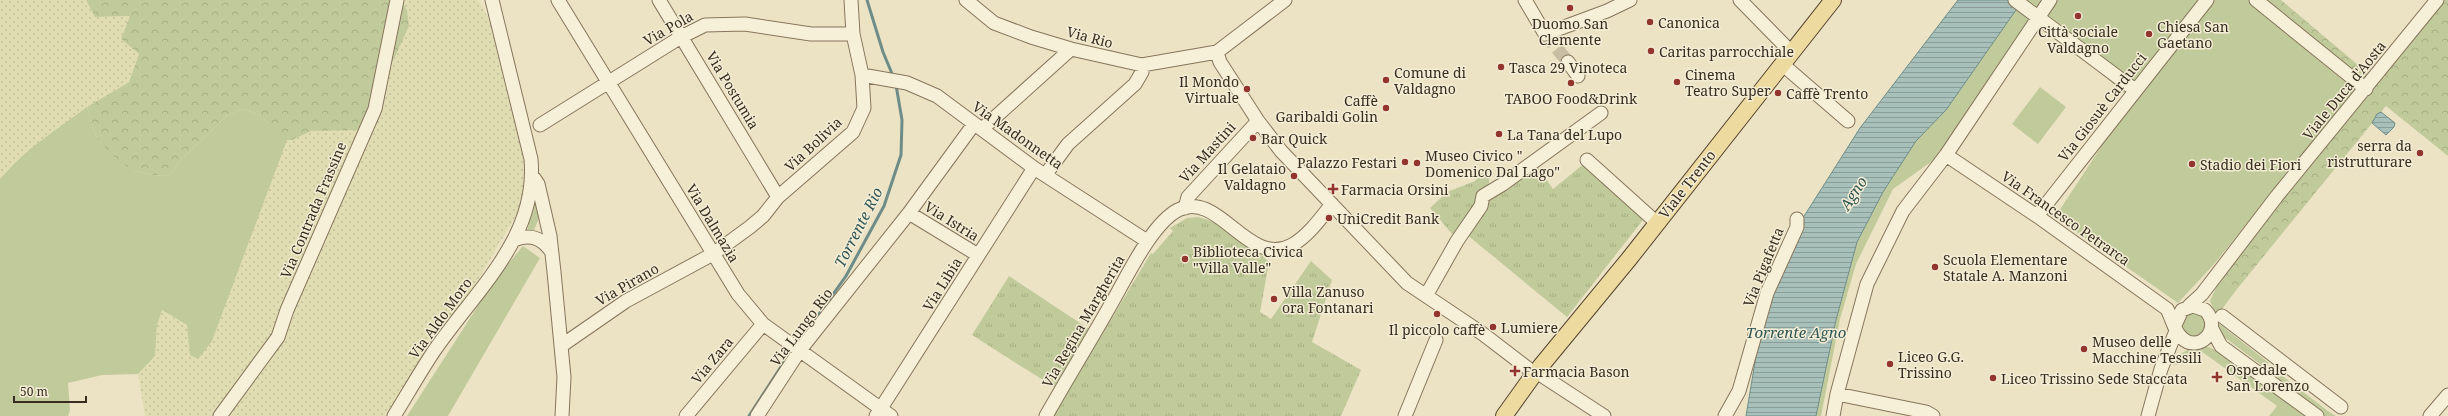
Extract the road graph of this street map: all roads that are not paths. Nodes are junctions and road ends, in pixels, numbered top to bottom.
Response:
1 (397, 0) edge
2 (483, 0) edge
3 (492, 0) edge
4 (558, 0) edge
5 (660, 0) edge
6 (851, 0) edge
7 (966, 0) edge
8 (1285, 0) edge
9 (1525, 0) edge
10 (1630, 0) edge
11 (1740, 0) edge
12 (1833, 0) edge
13 (2050, 0) edge
14 (2207, 0) edge
15 (2256, 0) edge
16 (2437, 0) edge
17 (2020, 4) edge
18 (2038, 17) junction
19 (853, 34) junction
20 (500, 37) junction
21 (681, 37) junction
22 (1071, 49) junction
23 (1217, 52) junction
24 (1787, 58) junction
25 (1568, 62) tunnel mouth
26 (1142, 65) junction
27 (862, 75) junction
28 (1578, 76) dead end
29 (608, 82) junction
30 (2366, 89) junction
31 (2135, 90) junction
32 (1601, 113) dead end
33 (1258, 121) junction
34 (1848, 121) dead end
35 (540, 125) dead end
36 (978, 127) junction
37 (1946, 155) junction
38 (1587, 160) dead end
39 (1040, 171) junction
40 (532, 175) junction
41 (778, 197) junction
42 (1332, 204) junction
43 (1185, 208) junction
44 (909, 213) junction
45 (2036, 216) junction
46 (1797, 219) dead end
47 (1657, 223) junction
48 (514, 240) junction
49 (1147, 241) junction
50 (551, 251) junction
51 (712, 254) junction
52 (978, 256) junction
53 (1426, 294) junction
54 (2202, 294) junction
55 (2185, 308) junction
56 (2167, 310) junction
57 (2205, 310) junction
58 (2222, 316) dead end
59 (763, 324) junction
60 (2176, 328) junction
61 (2212, 329) junction
62 (1436, 340) dead end
63 (2204, 340) junction
64 (2189, 342) junction
65 (2220, 344) junction
66 (561, 346) junction
67 (795, 347) junction
68 (2169, 353) junction
69 (2278, 360) junction
70 (1536, 372) junction
71 (2265, 378) junction
72 (1837, 394) junction
73 (2448, 395) edge
74 (2341, 407) dead end
75 (882, 414) edge
76 (1928, 415) edge
77 (220, 416) edge
78 (394, 416) edge
79 (562, 416) edge
80 (686, 416) edge
81 (757, 416) edge
82 (1046, 416) edge
83 (1405, 416) edge
84 (1504, 416) edge
85 (1604, 416) edge
86 (1725, 416) edge
87 (1833, 416) edge
88 (2148, 416) edge
89 (2317, 416) edge
90 (2430, 416) edge

1 - 77 street, Via Contrada Frassine
2 - 20 street
3 - 20 street
4 - 29 street, Via Dalmazia
5 - 21 street, Via Postumia
6 - 19 street, Via Bolivia
7 - 22 street, Via Rio
8 - 23 street
9 - 10 street
11 - 24 street
12 - 24 main road, Viale Trento
13 - 18 street
14 - 31 street, Via Giosuè Carducci
15 - 30 street
16 - 30 street, Viale Duca d'Aosta
17 - 18 street
18 - 31 street
18 - 37 street
19 - 21 street, Via Pola
19 - 27 street, Via Bolivia
20 - 40 street
21 - 29 street, Via Pola
21 - 41 street, Via Postumia
22 - 26 street, Via Rio
22 - 36 street, Via Lungo Rio
23 - 26 street, Via Rio
23 - 33 street
24 - 34 street
24 - 47 main road, Viale Trento
25 - 28 street
26 - 39 street, Via Libia
27 - 36 street, Via Madonnetta
27 - 41 street, Via Bolivia
29 - 35 street, Via Pola
29 - 51 street, Via Dalmazia
30 - 54 street, Viale Duca d'Aosta
31 - 45 street, Via Giosuè Carducci
32 - 53 street
33 - 42 street
33 - 43 street, Via Mastini
36 - 39 street, Via Madonnetta
36 - 44 street, Via Lungo Rio
37 - 45 street, Via Francesco Petrarca
37 - 72 street
38 - 47 street
39 - 49 street, Via Madonnetta
39 - 52 street, Via Libia
40 - 48 street, Via Aldo Moro
40 - 50 street
41 - 51 street, Via Bolivia
42 - 43 street
42 - 53 street
43 - 49 street, Via Regina Margherita
44 - 52 street, Via Istria
44 - 67 street, Via Lungo Rio
45 - 56 street, Via Francesco Petrarca
46 - 86 street, Via Pigafetta
47 - 70 main road, Viale Trento
48 - 50 street
48 - 78 street, Via Aldo Moro
49 - 82 street, Via Regina Margherita
50 - 66 street
51 - 59 street, Via Dalmazia
51 - 66 street, Via Pirano
52 - 75 street, Via Libia
53 - 70 street
54 - 55 street, Viale Duca d'Aosta
54 - 57 street
55 - 56 street
55 - 57 street
55 - 60 street
56 - 60 street
57 - 61 street
58 - 69 street
59 - 67 street, Via Dalmazia
59 - 80 street, Via Zara
60 - 64 street
60 - 68 street
61 - 63 street
61 - 65 street
62 - 83 street
63 - 64 street
63 - 65 street
64 - 68 street
65 - 71 street
66 - 79 street
67 - 75 street, Via Dalmazia
67 - 81 street, Via Lungo Rio
68 - 88 street
69 - 71 street
69 - 74 street
70 - 84 main road, Viale Trento
70 - 85 street
71 - 89 street
72 - 76 street
72 - 87 street
73 - 90 street

